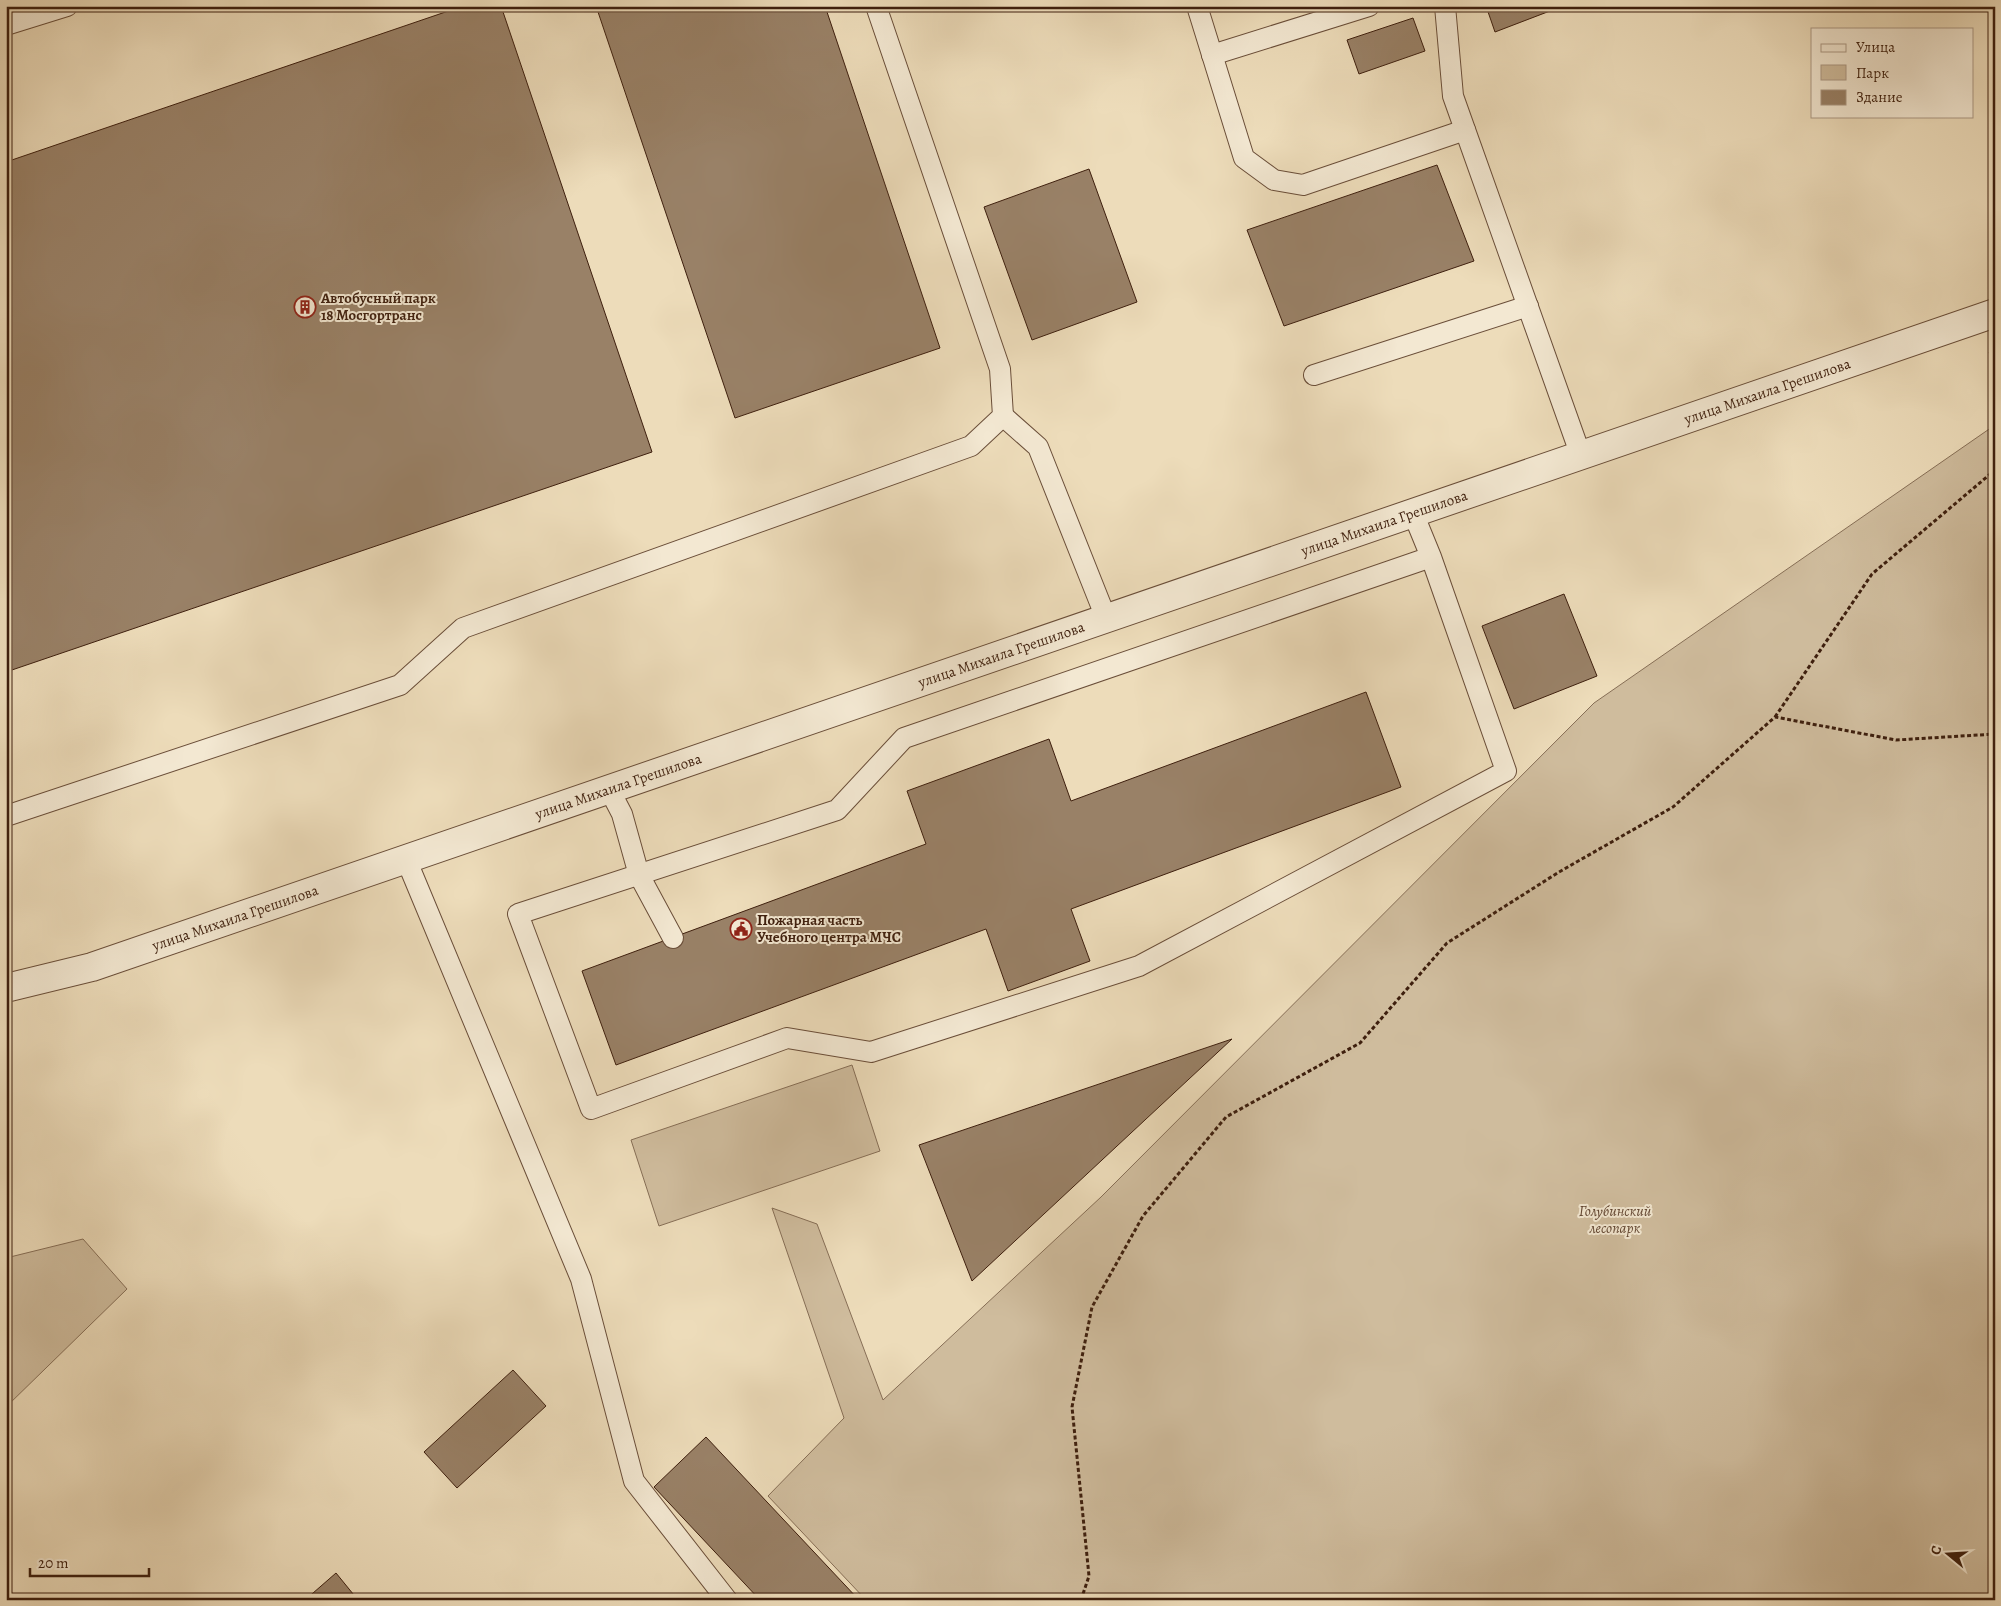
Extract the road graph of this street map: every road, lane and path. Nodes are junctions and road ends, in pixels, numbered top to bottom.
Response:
1 (67, 6) edge
2 (876, 6) edge
3 (1197, 6) edge
4 (1369, 6) edge
5 (1445, 6) edge
6 (6, 25) edge
7 (1212, 55) junction
8 (1465, 130) junction
9 (1528, 306) junction
10 (1995, 313) edge
11 (1314, 375) dead end
12 (1003, 416) junction
13 (1582, 456) junction
14 (1995, 470) edge
15 (1413, 513) junction
16 (1431, 557) junction
17 (1106, 618) junction
18 (1775, 717) junction
19 (1995, 734) edge
20 (609, 789) junction
21 (6, 816) edge
22 (406, 859) junction
23 (639, 875) junction
24 (673, 938) dead end
25 (6, 988) edge
26 (727, 1600) edge
27 (1081, 1600) edge

1 - 6 lane
2 - 12 lane
3 - 7 lane
4 - 7 lane
5 - 8 lane
7 - 8 lane
8 - 9 lane
9 - 11 lane
9 - 13 lane
10 - 13 street, улица Михаила Грешилова
12 - 17 lane
12 - 21 lane
13 - 15 street, улица Михаила Грешилова
14 - 18 path
15 - 16 lane
15 - 17 street, улица Михаила Грешилова
16 - 23 lane
16 - 23 lane
17 - 20 street, улица Михаила Грешилова
18 - 19 path
18 - 27 path
20 - 22 street, улица Михаила Грешилова
20 - 23 lane
22 - 25 street, улица Михаила Грешилова
22 - 26 lane
23 - 24 lane

